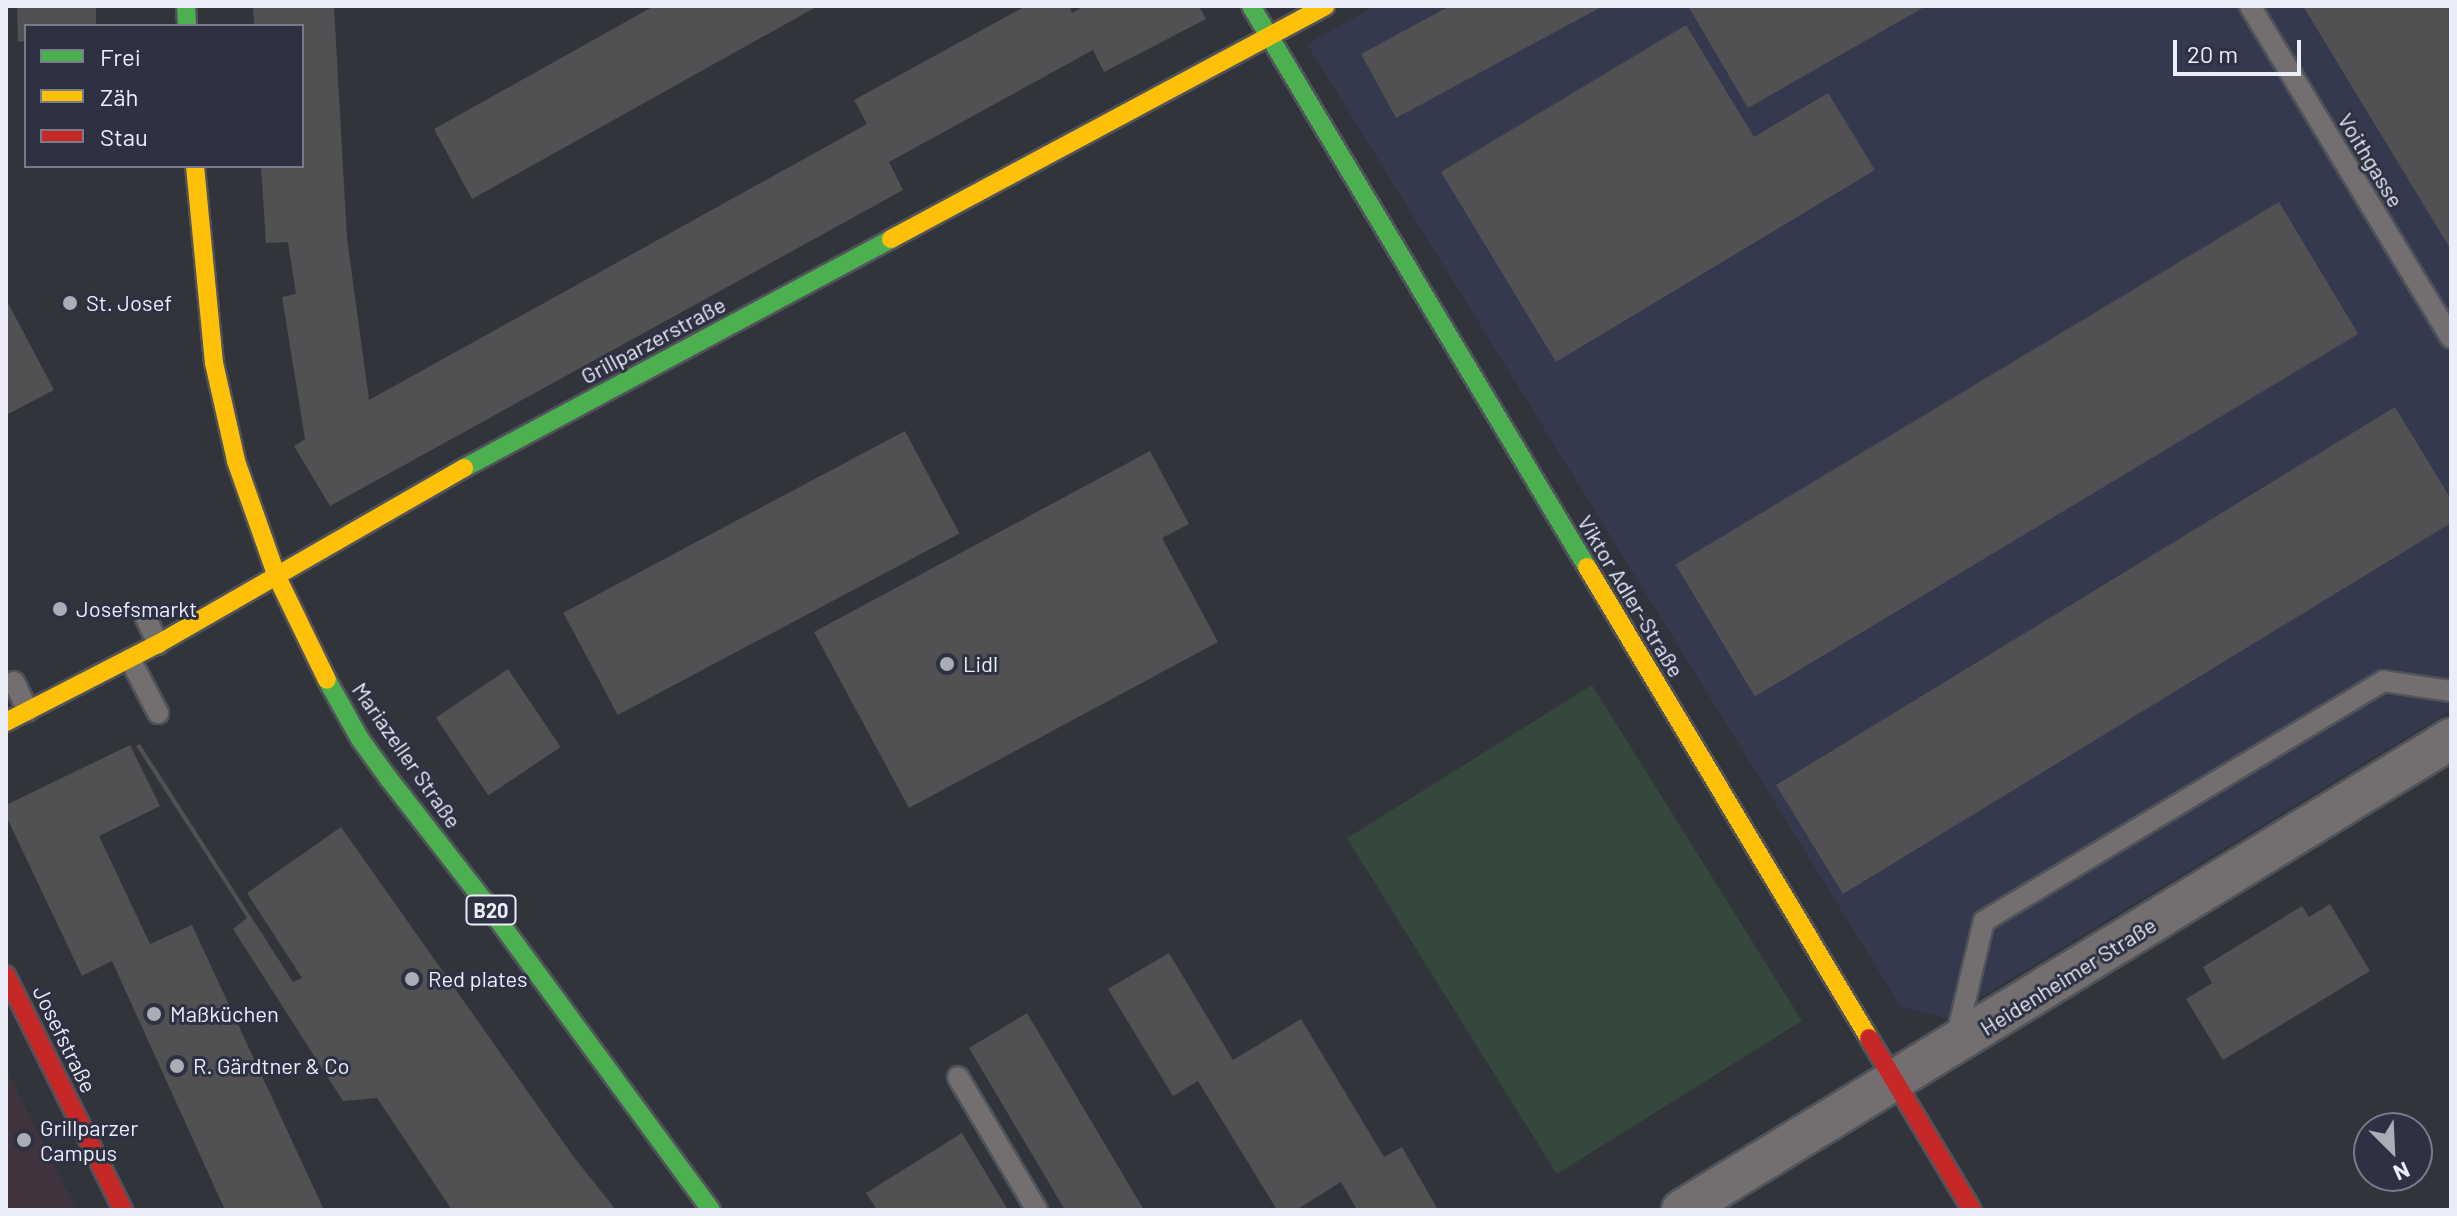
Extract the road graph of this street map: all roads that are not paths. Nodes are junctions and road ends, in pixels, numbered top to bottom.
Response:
1 (1251, 6) edge
2 (1326, 6) edge
3 (2250, 6) edge
4 (1270, 38) junction
5 (195, 168) edge
6 (2451, 338) edge
7 (277, 577) junction
8 (145, 616) dead end
9 (158, 644) junction
10 (130, 659) junction
11 (14, 682) dead end
12 (2451, 691) edge
13 (28, 711) junction
14 (158, 713) dead end
15 (6, 722) edge
16 (2451, 739) edge
17 (6, 975) edge
18 (1955, 1046) junction
19 (958, 1077) dead end
20 (1896, 1082) junction
21 (123, 1210) edge
22 (711, 1210) edge
23 (1037, 1210) edge
24 (1682, 1210) edge
25 (1972, 1210) edge

1 - 4 street, Viktor Adler-Straße
2 - 4 street, Grillparzerstraße
3 - 6 lane, Voithgasse
4 - 7 street, Grillparzerstraße
4 - 20 street, Viktor Adler-Straße
5 - 7 street, Mariazeller Straße / B20
7 - 9 street, Grillparzerstraße
7 - 22 street, Mariazeller Straße / B20
8 - 9 lane
9 - 10 street, Grillparzerstraße
10 - 13 street, Grillparzerstraße
10 - 14 lane
11 - 13 lane
12 - 18 lane
13 - 15 street, Grillparzerstraße
16 - 18 street, Heidenheimer Straße
17 - 21 street, Josefstraße
18 - 20 street, Heidenheimer Straße
19 - 23 lane
20 - 24 street, Heidenheimer Straße
20 - 25 street, Viktor Adler-Straße

